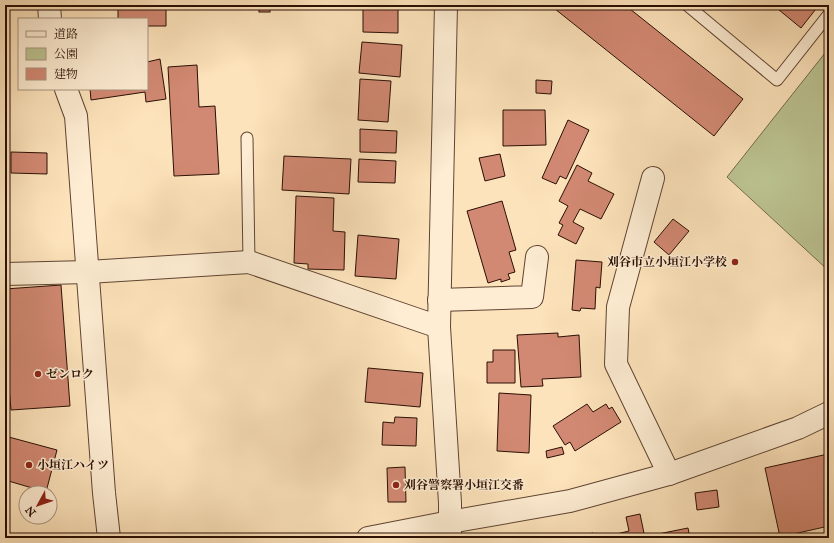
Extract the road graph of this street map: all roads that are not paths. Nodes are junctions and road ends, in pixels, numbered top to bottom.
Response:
1 (48, 5) edge
2 (446, 5) edge
3 (687, 5) edge
4 (829, 14) edge
5 (50, 18) edge
6 (66, 90) edge
7 (247, 138) dead end
8 (653, 178) dead end
9 (537, 257) dead end
10 (249, 262) junction
11 (88, 272) junction
12 (5, 274) edge
13 (439, 300) junction
14 (439, 327) junction
15 (829, 413) edge
16 (669, 474) junction
17 (450, 530) edge
18 (109, 538) edge
19 (368, 538) edge

1 - 5 street
2 - 13 street
3 - 4 lane
6 - 11 street
7 - 10 lane
8 - 16 street
9 - 13 street
10 - 11 street
10 - 14 street
11 - 12 street
11 - 18 street
13 - 14 street
14 - 17 street
15 - 16 street
16 - 17 street
17 - 19 street

